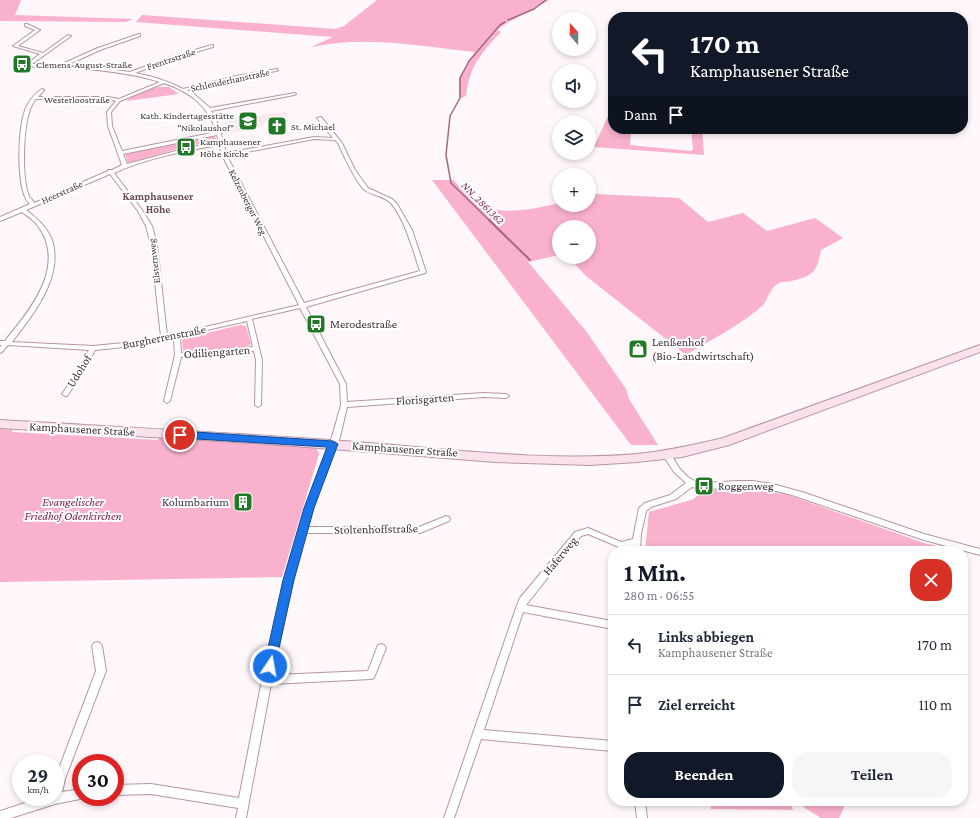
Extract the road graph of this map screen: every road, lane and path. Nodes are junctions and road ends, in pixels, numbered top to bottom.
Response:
1 (26, 25) dead end
2 (139, 35) dead end
3 (69, 36) dead end
4 (212, 46) dead end
5 (43, 54) junction
6 (36, 59) junction
7 (53, 66) junction
8 (61, 66) junction
9 (276, 70) dead end
10 (131, 74) junction
11 (164, 82) junction
12 (42, 90) dead end
13 (183, 90) junction
14 (294, 94) dead end
15 (34, 98) junction
16 (119, 100) junction
17 (208, 110) junction
18 (319, 118) dead end
19 (220, 133) junction
20 (335, 139) junction
21 (221, 142) junction
22 (120, 153) junction
23 (224, 155) junction
24 (125, 166) junction
25 (110, 171) junction
26 (33, 204) junction
27 (22, 209) junction
28 (0, 219) edge
29 (301, 306) junction
30 (249, 318) junction
31 (177, 336) junction
32 (164, 338) junction
33 (3, 343) edge
34 (94, 348) junction
35 (980, 348) edge
36 (257, 349) junction
37 (0, 351) edge
38 (178, 354) junction
39 (65, 394) dead end
40 (506, 396) dead end
41 (167, 401) dead end
42 (258, 405) dead end
43 (344, 405) junction
44 (0, 424) edge
45 (333, 444) junction
46 (667, 455) junction
47 (690, 484) junction
48 (446, 519) dead end
49 (304, 530) junction
50 (629, 546) edge
51 (636, 546) edge
52 (956, 546) edge
53 (968, 549) edge
54 (980, 552) edge
55 (520, 608) junction
56 (608, 624) edge
57 (97, 646) dead end
58 (381, 648) dead end
59 (267, 680) junction
60 (477, 734) junction
61 (608, 746) edge
62 (64, 768) edge
63 (124, 790) edge
64 (243, 804) junction
65 (32, 806) edge
66 (641, 806) edge
67 (0, 816) edge
68 (241, 818) edge
69 (449, 818) edge
70 (642, 818) edge

1 - 5 street
2 - 8 street
3 - 5 street
4 - 10 street, Frentzstraße
5 - 6 street
6 - 7 street, Kelzenberger Weg
6 - 7 street, Kelzenberger Weg
7 - 8 street, Kelzenberger Weg
8 - 10 street, Kelzenberger Weg
9 - 13 street, Schlenderhanstraße
10 - 11 street, Kelzenberger Weg
11 - 13 street, Kelzenberger Weg
11 - 16 street
12 - 15 street
13 - 17 street, Kelzenberger Weg
14 - 17 street
15 - 16 street, Westerloostraße
15 - 26 street
16 - 22 street
17 - 19 street, Kelzenberger Weg
18 - 20 street
19 - 21 street, Kelzenberger Weg
19 - 22 street
20 - 23 street
20 - 29 street
21 - 23 street, Kelzenberger Weg
21 - 24 street, Heerstraße
22 - 24 street
23 - 29 street, Kelzenberger Weg
24 - 25 street, Heerstraße
25 - 26 street, Heerstraße
25 - 32 street, Elsternweg
26 - 27 street, Heerstraße
27 - 28 street, Heerstraße
27 - 33 street
29 - 30 street, Burgherrenstraße
29 - 43 street, Kelzenberger Weg
30 - 31 street, Burgherrenstraße
30 - 36 street, Odiliengarten
31 - 32 street, Burgherrenstraße
31 - 38 street
32 - 34 street, Burgherrenstraße
33 - 34 street, Burgherrenstraße
33 - 37 street
34 - 39 street, Udohof
35 - 46 main road, Kamphausener Straße
36 - 38 street, Odiliengarten
36 - 42 street, Odiliengarten
38 - 41 street
40 - 43 street, Florisgarten
43 - 45 street, Kelzenberger Weg
44 - 45 main road, Kamphausener Straße
45 - 46 main road, Kamphausener Straße
45 - 49 street
46 - 47 street
47 - 51 street
47 - 52 street
48 - 49 street, Stoltenhoffstraße
49 - 59 street
50 - 55 street, Haferweg
53 - 54 street
55 - 56 street
55 - 60 street, Haferweg
57 - 62 street
58 - 59 street
59 - 64 street
60 - 61 street
60 - 69 street, Haferweg
63 - 64 street
64 - 68 street
65 - 67 street
66 - 70 street

